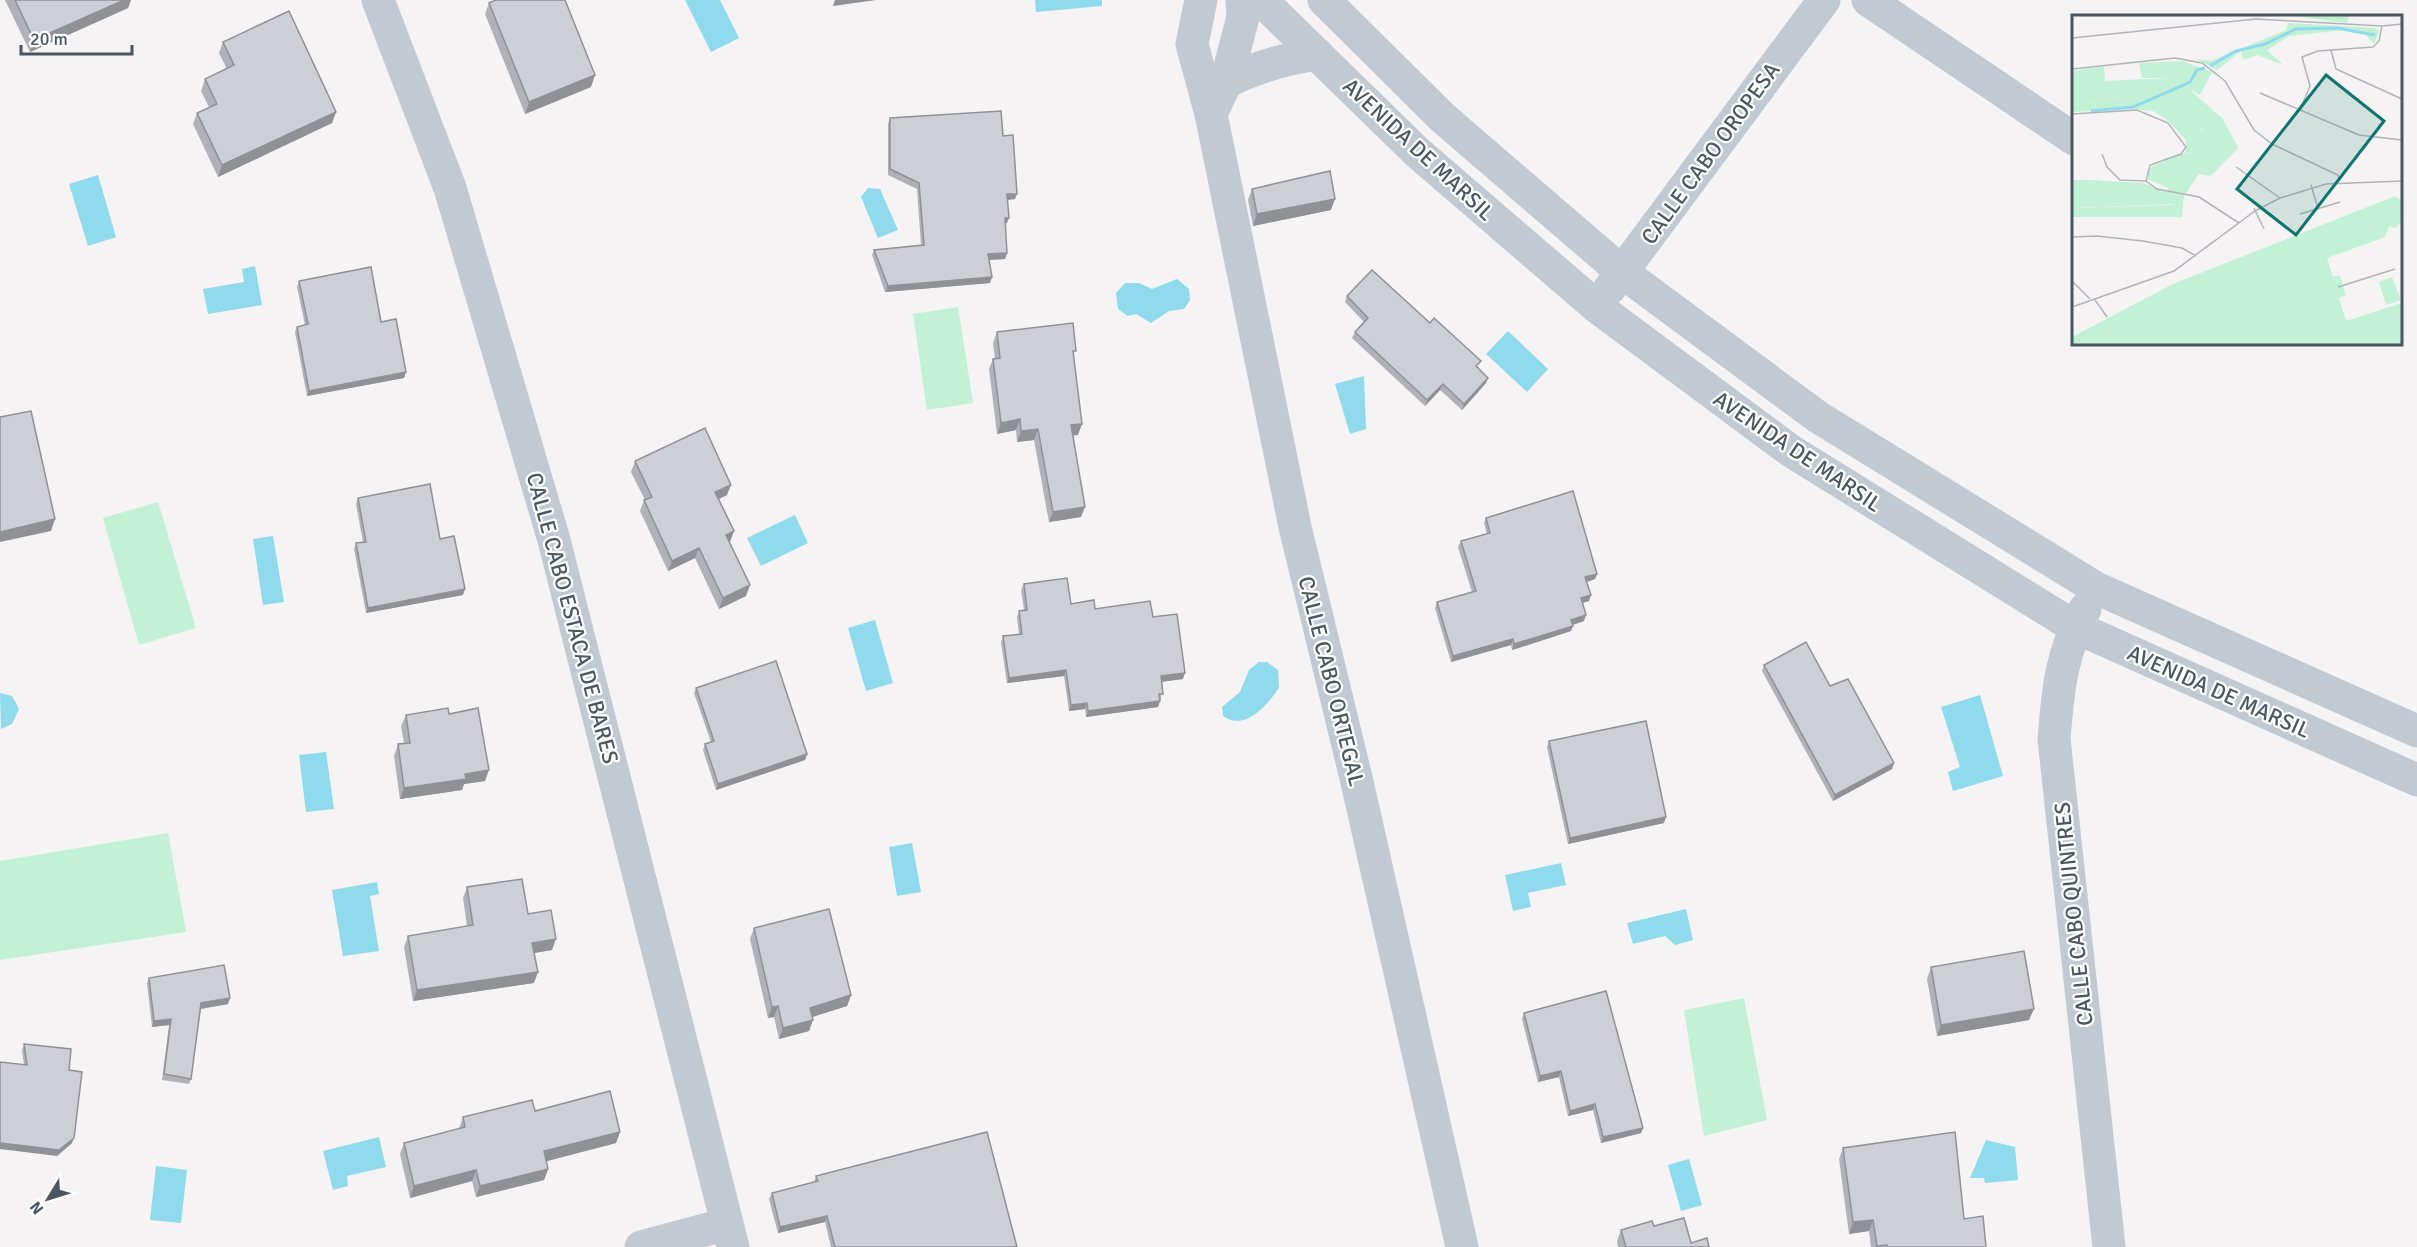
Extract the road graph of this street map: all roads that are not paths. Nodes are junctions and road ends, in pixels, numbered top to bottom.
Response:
1 (378, 0) edge
2 (1178, 0) edge
3 (1201, 0) edge
4 (1242, 0) edge
5 (1261, 0) edge
6 (1324, 0) edge
7 (1824, 0) edge
8 (1868, 0) edge
9 (1192, 44) junction
10 (1317, 54) junction
11 (1226, 82) junction
12 (1211, 114) junction
13 (2072, 138) edge
14 (1622, 272) junction
15 (1597, 307) junction
16 (2096, 588) junction
17 (2075, 627) junction
18 (2417, 731) edge
19 (2417, 780) edge
20 (730, 1236) edge
21 (641, 1247) edge
22 (1462, 1247) edge
23 (2109, 1247) edge

1 - 20 street, CALLE CABO ESTACA DE BARES
2 - 9 street, CALLE CABO ORTEGAL
3 - 9 street
4 - 11 street
5 - 10 street, AVENIDA DE MARSIL
6 - 14 street, AVENIDA DE MARSIL
7 - 14 street, CALLE CABO OROPESA
8 - 13 street
9 - 12 street, CALLE CABO ORTEGAL
10 - 11 street
10 - 15 street, AVENIDA DE MARSIL
11 - 12 street
12 - 22 street, CALLE CABO ORTEGAL
14 - 15 street, CALLE CABO OROPESA
14 - 16 street, AVENIDA DE MARSIL
15 - 17 street, AVENIDA DE MARSIL
16 - 17 street, CALLE CABO QUINTRES
16 - 18 street, AVENIDA DE MARSIL
17 - 19 street, AVENIDA DE MARSIL
17 - 23 street, CALLE CABO QUINTRES
20 - 21 street

